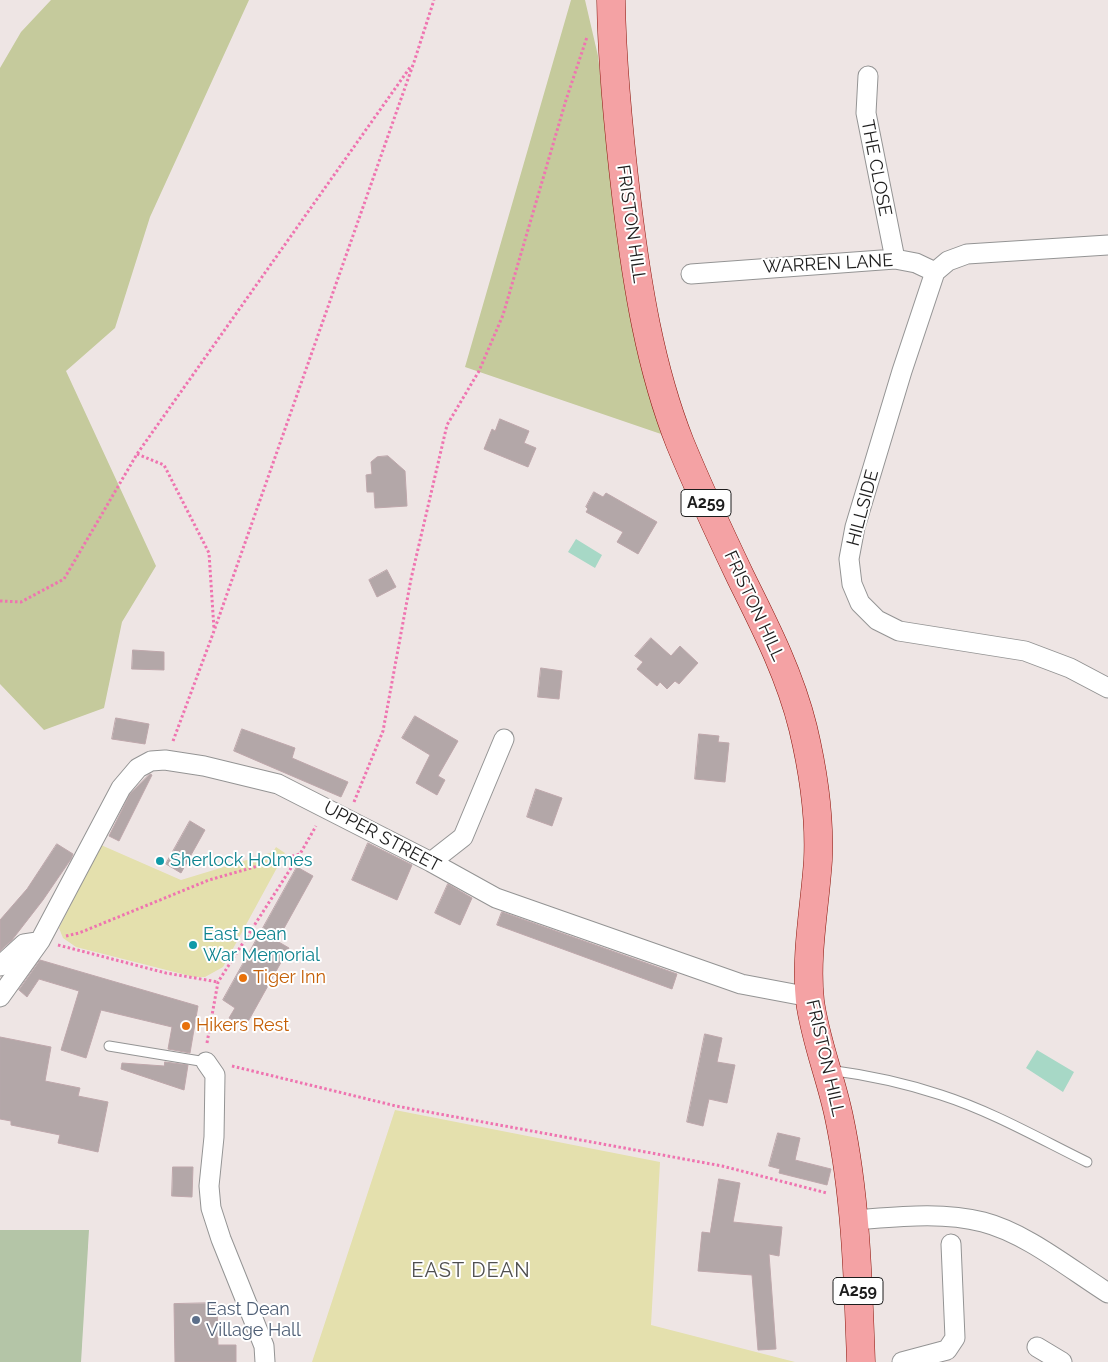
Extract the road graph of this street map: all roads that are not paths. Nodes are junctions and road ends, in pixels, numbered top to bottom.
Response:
1 (611, 0) edge
2 (868, 76) dead end
3 (1108, 245) edge
4 (895, 259) junction
5 (935, 272) junction
6 (690, 274) dead end
7 (1108, 688) edge
8 (504, 739) dead end
9 (431, 862) junction
10 (40, 941) junction
11 (0, 966) edge
12 (0, 997) edge
13 (810, 997) junction
14 (109, 1046) dead end
15 (206, 1062) joint
16 (827, 1070) junction
17 (1087, 1162) dead end
18 (852, 1208) junction
19 (951, 1244) dead end
20 (1108, 1293) edge
21 (1037, 1347) dead end
22 (265, 1362) edge
23 (861, 1362) edge
24 (902, 1362) edge
25 (1062, 1362) edge

1 - 13 main road, FRISTON HILL / A259
2 - 4 street, THE CLOSE
3 - 5 street
4 - 5 street, WARREN LANE
4 - 6 street, WARREN LANE
5 - 7 street, HILLSIDE
8 - 9 street
9 - 10 street, UPPER STREET
9 - 13 street, UPPER STREET
10 - 11 street
10 - 12 street, UPPER STREET
13 - 16 main road, FRISTON HILL / A259
14 - 15 lane
15 - 22 street
16 - 17 lane
16 - 18 main road, FRISTON HILL / A259
18 - 20 street
18 - 23 main road, A259
19 - 24 street
21 - 25 street

